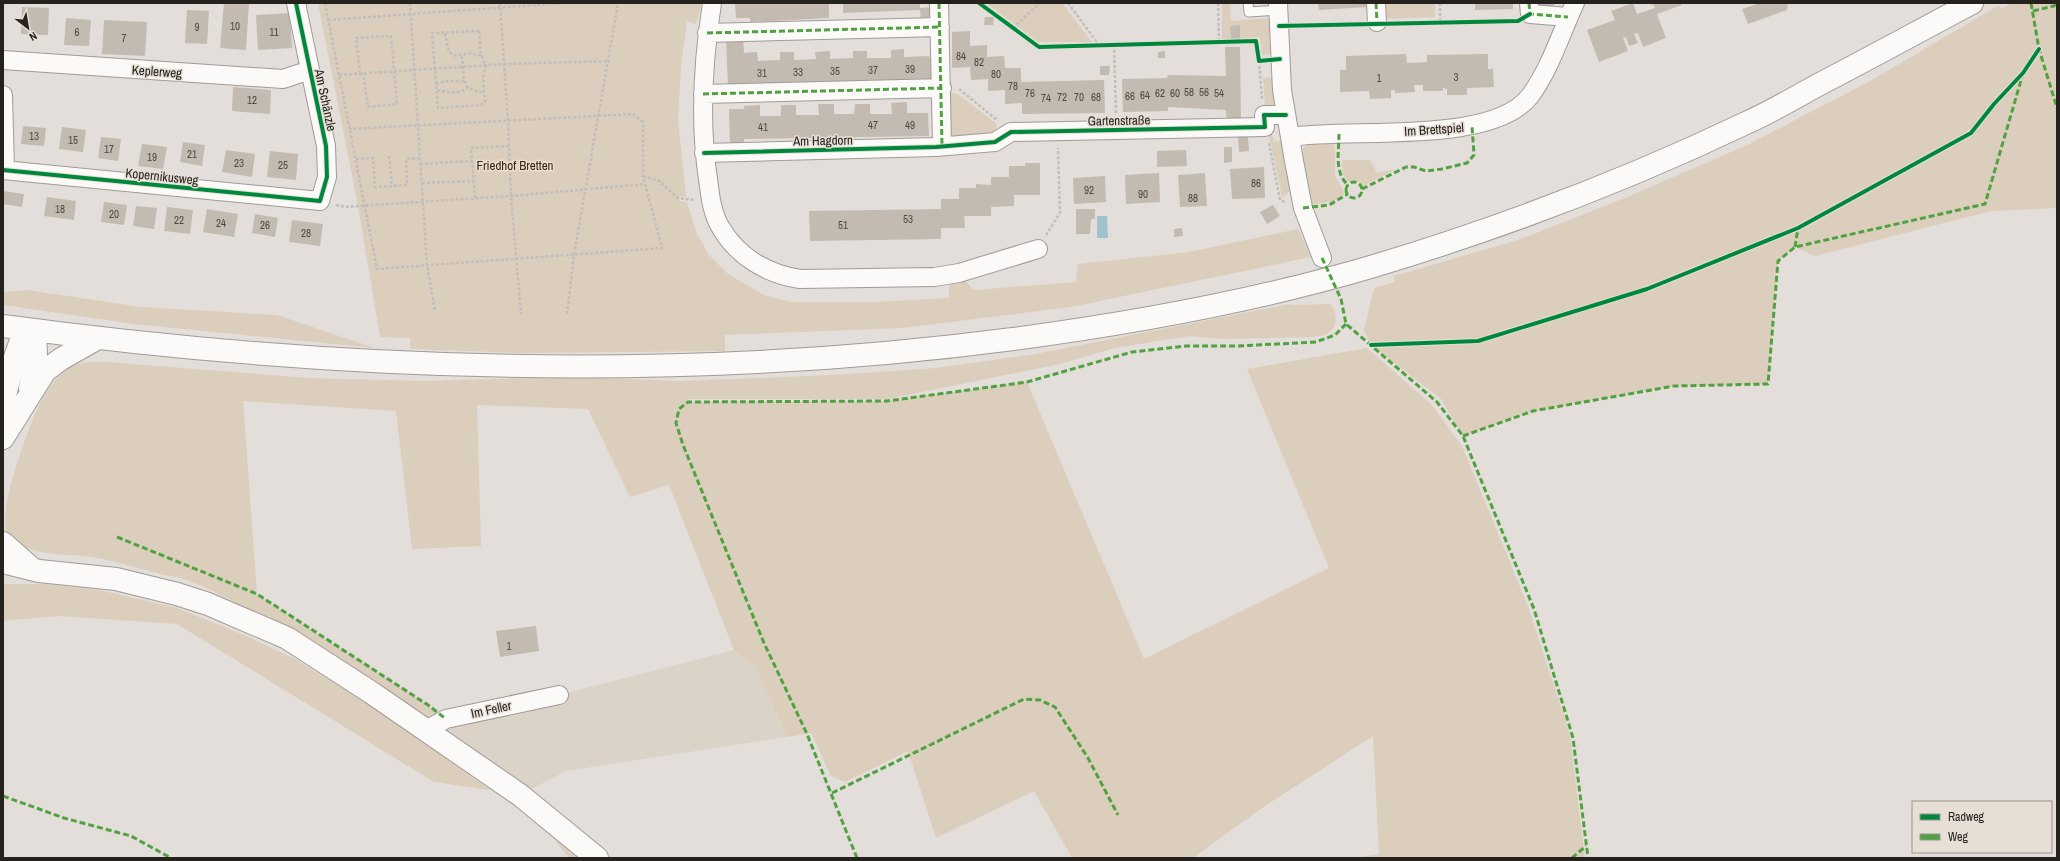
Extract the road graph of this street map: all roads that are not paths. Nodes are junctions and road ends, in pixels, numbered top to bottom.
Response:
1 (296, 3) edge
2 (712, 3) edge
3 (939, 3) edge
4 (1248, 3) edge
5 (1376, 3) edge
6 (1529, 3) edge
7 (1972, 3) edge
8 (1278, 7) edge
9 (1571, 10) edge
10 (1377, 22) dead end
11 (940, 27) junction
12 (707, 33) junction
13 (3, 60) edge
14 (310, 70) junction
15 (950, 87) junction
16 (703, 94) junction
17 (3, 95) edge
18 (1286, 115) junction
19 (1290, 137) junction
20 (942, 145) junction
21 (704, 153) junction
22 (4, 170) edge
23 (320, 201) joint
24 (1038, 249) road end
25 (1322, 258) dead end
26 (3, 326) edge
27 (30, 329) junction
28 (98, 338) junction
29 (4, 398) edge
30 (27, 399) junction
31 (3, 438) edge
32 (3, 543) edge
33 (3, 562) edge
34 (39, 571) junction
35 (3, 575) edge
36 (559, 696) dead end
37 (426, 730) junction
38 (597, 858) edge

1 - 14 street, Am Schänzle
2 - 12 street
3 - 11 street
4 - 8 lane
5 - 10 street
6 - 9 street, Im Brettspiel
7 - 28 main road
8 - 18 street
9 - 19 street, Im Brettspiel
11 - 12 street
11 - 15 street
12 - 16 street
13 - 14 street, Keplerweg
14 - 23 street, Am Schänzle
15 - 16 street
15 - 20 street
16 - 21 street
17 - 22 street
18 - 19 street
18 - 20 street, Gartenstraße
19 - 25 street
20 - 21 street, Am Hagdorn
21 - 24 street
22 - 23 street, Kopernikusweg
26 - 27 main road
27 - 28 main road
27 - 29 main road
27 - 30 main road
28 - 30 main road
30 - 31 main road
32 - 34 main road
33 - 34 main road
34 - 35 main road
34 - 37 main road
36 - 37 street, Im Feller
37 - 38 main road

